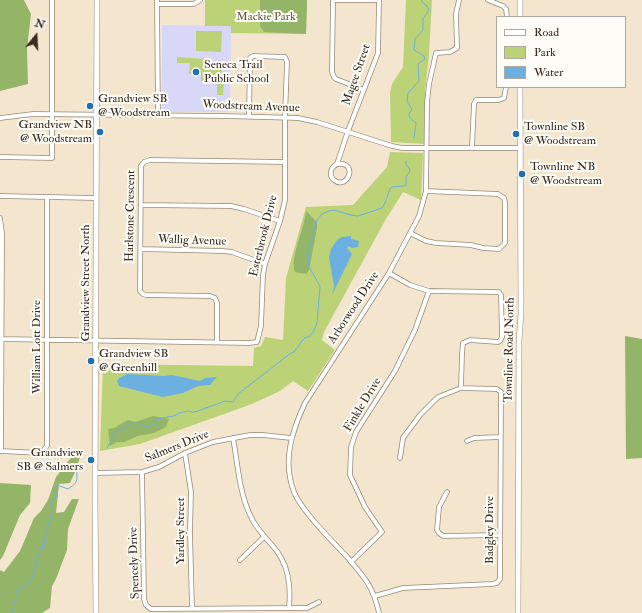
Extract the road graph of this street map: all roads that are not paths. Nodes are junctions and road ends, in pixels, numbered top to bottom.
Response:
1 (52, 0) edge
2 (97, 0) edge
3 (200, 0) edge
4 (334, 0) edge
5 (379, 0) edge
6 (459, 0) edge
7 (488, 0) edge
8 (520, 0) edge
9 (157, 2) edge
10 (507, 16) edge
11 (520, 16) edge
12 (506, 88) edge
13 (520, 88) edge
14 (364, 90) junction
15 (52, 114) junction
16 (96, 115) junction
17 (158, 115) junction
18 (249, 116) junction
19 (285, 117) junction
20 (0, 118) edge
21 (348, 131) junction
22 (427, 147) junction
23 (472, 148) junction
24 (520, 148) junction
25 (0, 158) edge
26 (285, 162) junction
27 (337, 164) junction
28 (426, 191) junction
29 (0, 196) edge
30 (47, 197) junction
31 (95, 198) junction
32 (141, 205) junction
33 (0, 218) edge
34 (280, 221) junction
35 (410, 233) junction
36 (141, 250) junction
37 (265, 264) junction
38 (389, 273) junction
39 (429, 291) junction
40 (1, 295) edge
41 (1, 339) edge
42 (47, 339) junction
43 (96, 340) junction
44 (217, 342) junction
45 (461, 388) junction
46 (500, 437) junction
47 (233, 438) junction
48 (291, 438) junction
49 (467, 441) dead end
50 (1, 451) edge
51 (185, 453) junction
52 (400, 458) dead end
53 (142, 472) junction
54 (95, 473) junction
55 (447, 492) dead end
56 (500, 535) junction
57 (264, 537) junction
58 (240, 560) dead end
59 (351, 562) junction
60 (375, 596) junction
61 (319, 602) dead end
62 (289, 608) junction
63 (192, 609) junction
64 (257, 611) edge
65 (96, 613) edge
66 (379, 613) edge
67 (518, 613) edge

1 - 15 street
2 - 16 street, Grandview Street North
3 - 9 street
4 - 5 street
4 - 14 street
5 - 14 street, Magee Street
6 - 22 street, Arborwood Drive
7 - 10 street
8 - 11 street
9 - 17 street
12 - 23 street
13 - 24 street, Townline Road North
14 - 21 street, Magee Street
15 - 16 street, Woodstream Avenue
15 - 20 street, Woodstream Avenue
15 - 25 street
16 - 17 street, Woodstream Avenue
16 - 31 street, Grandview Street North
17 - 18 street, Woodstream Avenue
18 - 19 street, Woodstream Avenue
18 - 19 street, Esterbrook Drive
19 - 21 street, Woodstream Avenue
19 - 26 street, Esterbrook Drive
21 - 22 street, Woodstream Avenue
21 - 27 street, Magee Street
22 - 23 street, Woodstream Avenue
22 - 28 street, Arborwood Drive
23 - 24 street, Woodstream Avenue
24 - 67 street, Townline Road North
26 - 32 street, Harlstone Crescent
26 - 34 street, Esterbrook Drive
27 - 27 street
28 - 35 street, Arborwood Drive
28 - 35 street
29 - 30 street
30 - 31 street
30 - 42 street, William Lott Drive
31 - 43 street, Grandview Street North
32 - 34 street
32 - 36 street, Harlstone Crescent
33 - 40 street
34 - 37 street, Esterbrook Drive
35 - 38 street, Arborwood Drive
36 - 37 street, Wallig Avenue
36 - 44 street, Harlstone Crescent
37 - 44 street, Esterbrook Drive
38 - 39 street
38 - 48 street, Arborwood Drive
39 - 45 street
39 - 59 street, Finkle Drive
40 - 41 street
41 - 42 street, Esterbrook Drive
41 - 50 street
42 - 43 street, Esterbrook Drive
42 - 50 street, William Lott Drive
43 - 44 street, Esterbrook Drive
43 - 54 street, Grandview Street North
45 - 46 street, Badgley Drive
45 - 52 street
46 - 49 street
46 - 56 street, Badgley Drive
47 - 48 street, Salmers Drive
47 - 51 street, Salmers Drive
47 - 57 street
48 - 59 street, Arborwood Drive
51 - 53 street, Salmers Drive
51 - 63 street, Yardley Street
53 - 54 street, Salmers Drive
53 - 63 street, Spencely Drive
54 - 65 street, Grandview Street North
55 - 56 street
56 - 60 street, Badgley Drive
57 - 58 street
57 - 62 street
59 - 60 street, Arborwood Drive
60 - 66 street, Arborwood Drive
61 - 62 street, Spencely Drive
62 - 64 street, Spencely Drive
63 - 64 street, Spencely Drive

